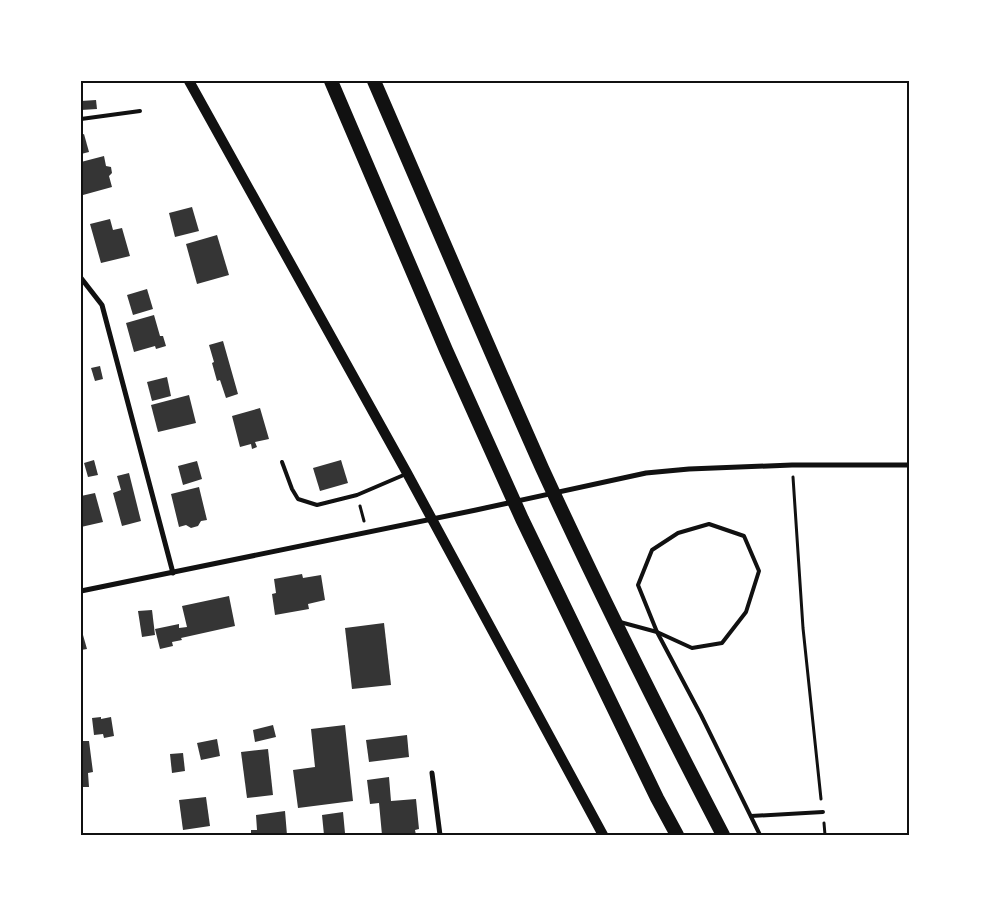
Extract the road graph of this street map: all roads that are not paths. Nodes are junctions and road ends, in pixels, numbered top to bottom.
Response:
1 (189, 81) edge
2 (374, 81) edge
3 (330, 85) edge
4 (140, 111) dead end
5 (81, 119) edge
6 (81, 278) edge
7 (282, 462) dead end
8 (910, 465) edge
9 (408, 473) junction
10 (173, 573) junction
11 (81, 591) edge
12 (614, 621) junction
13 (657, 632) junction
14 (432, 773) dead end
15 (823, 812) road end
16 (750, 816) junction
17 (440, 835) edge
18 (603, 835) edge
19 (677, 835) edge
20 (723, 835) edge
21 (760, 835) edge

1 - 9 main road
2 - 12 highway
3 - 19 highway
4 - 5 lane
6 - 10 street
7 - 9 lane
8 - 10 street
9 - 18 main road
10 - 11 street
12 - 13 lane
12 - 20 highway
13 - 13 lane
13 - 16 lane
14 - 17 street
15 - 16 lane
16 - 21 lane

